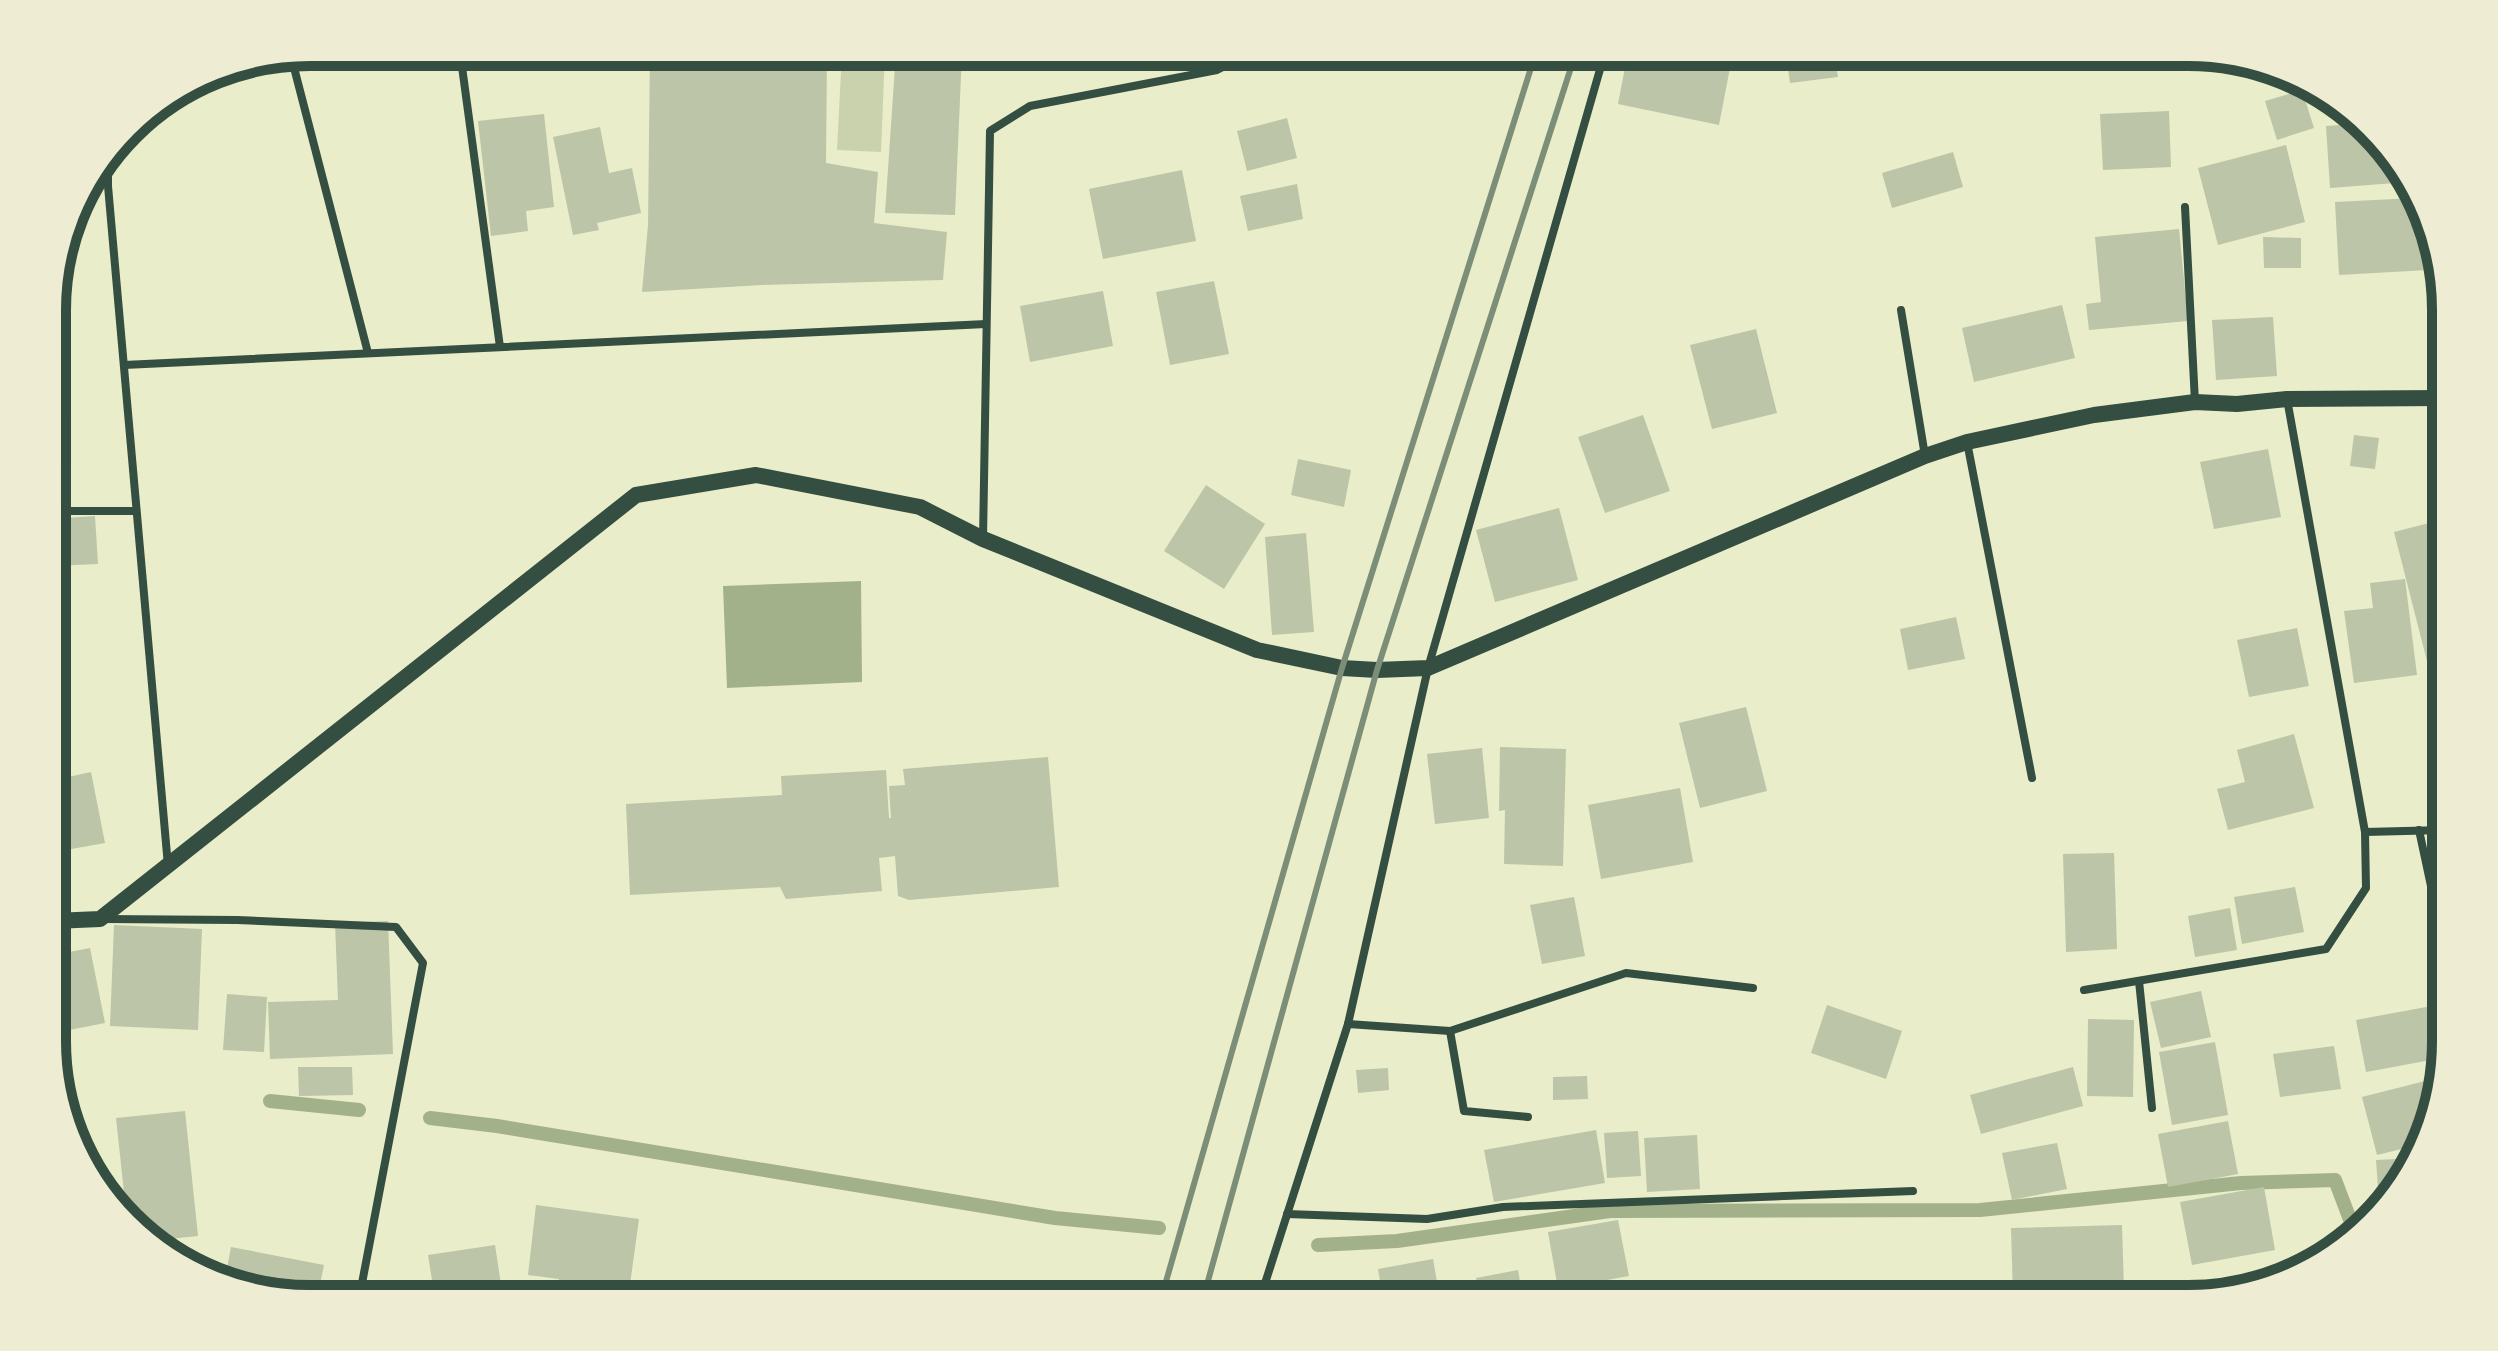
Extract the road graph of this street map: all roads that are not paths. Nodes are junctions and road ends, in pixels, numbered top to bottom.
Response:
1 (462, 66) edge
2 (1225, 66) edge
3 (1601, 66) edge
4 (294, 67) edge
5 (109, 172) edge
6 (2185, 207) dead end
7 (1901, 310) dead end
8 (986, 324) junction
9 (500, 347) junction
10 (368, 353) junction
11 (124, 365) junction
12 (2432, 398) edge
13 (2287, 399) junction
14 (2195, 402) junction
15 (1967, 442) junction
16 (1925, 456) junction
17 (67, 511) edge
18 (136, 511) junction
19 (983, 539) junction
20 (1428, 668) junction
21 (2032, 778) dead end
22 (2419, 830) junction
23 (2432, 830) edge
24 (2365, 832) junction
25 (168, 866) junction
26 (2432, 891) edge
27 (100, 919) junction
28 (66, 920) edge
29 (2139, 981) junction
30 (1753, 988) dead end
31 (2084, 990) dead end
32 (1348, 1024) junction
33 (1450, 1031) junction
34 (2152, 1108) dead end
35 (1528, 1117) dead end
36 (1913, 1191) dead end
37 (1287, 1214) junction
38 (1265, 1284) edge
39 (362, 1285) edge

1 - 9 street
2 - 8 street
3 - 20 street
4 - 10 street
5 - 11 street
6 - 14 street
7 - 16 street
8 - 9 street
8 - 19 street
9 - 10 street
10 - 11 street
11 - 18 street
12 - 13 main road
13 - 14 main road
13 - 24 street
14 - 15 main road
15 - 16 main road
15 - 21 street
16 - 20 main road
17 - 18 street
18 - 25 street
19 - 20 main road
19 - 25 main road
20 - 32 street
22 - 23 street
22 - 24 street
22 - 26 street
24 - 29 street
25 - 27 main road
27 - 28 main road
27 - 39 street
29 - 31 street
29 - 34 street
30 - 33 street
32 - 33 street
32 - 37 street
33 - 35 street
36 - 37 street
37 - 38 street

